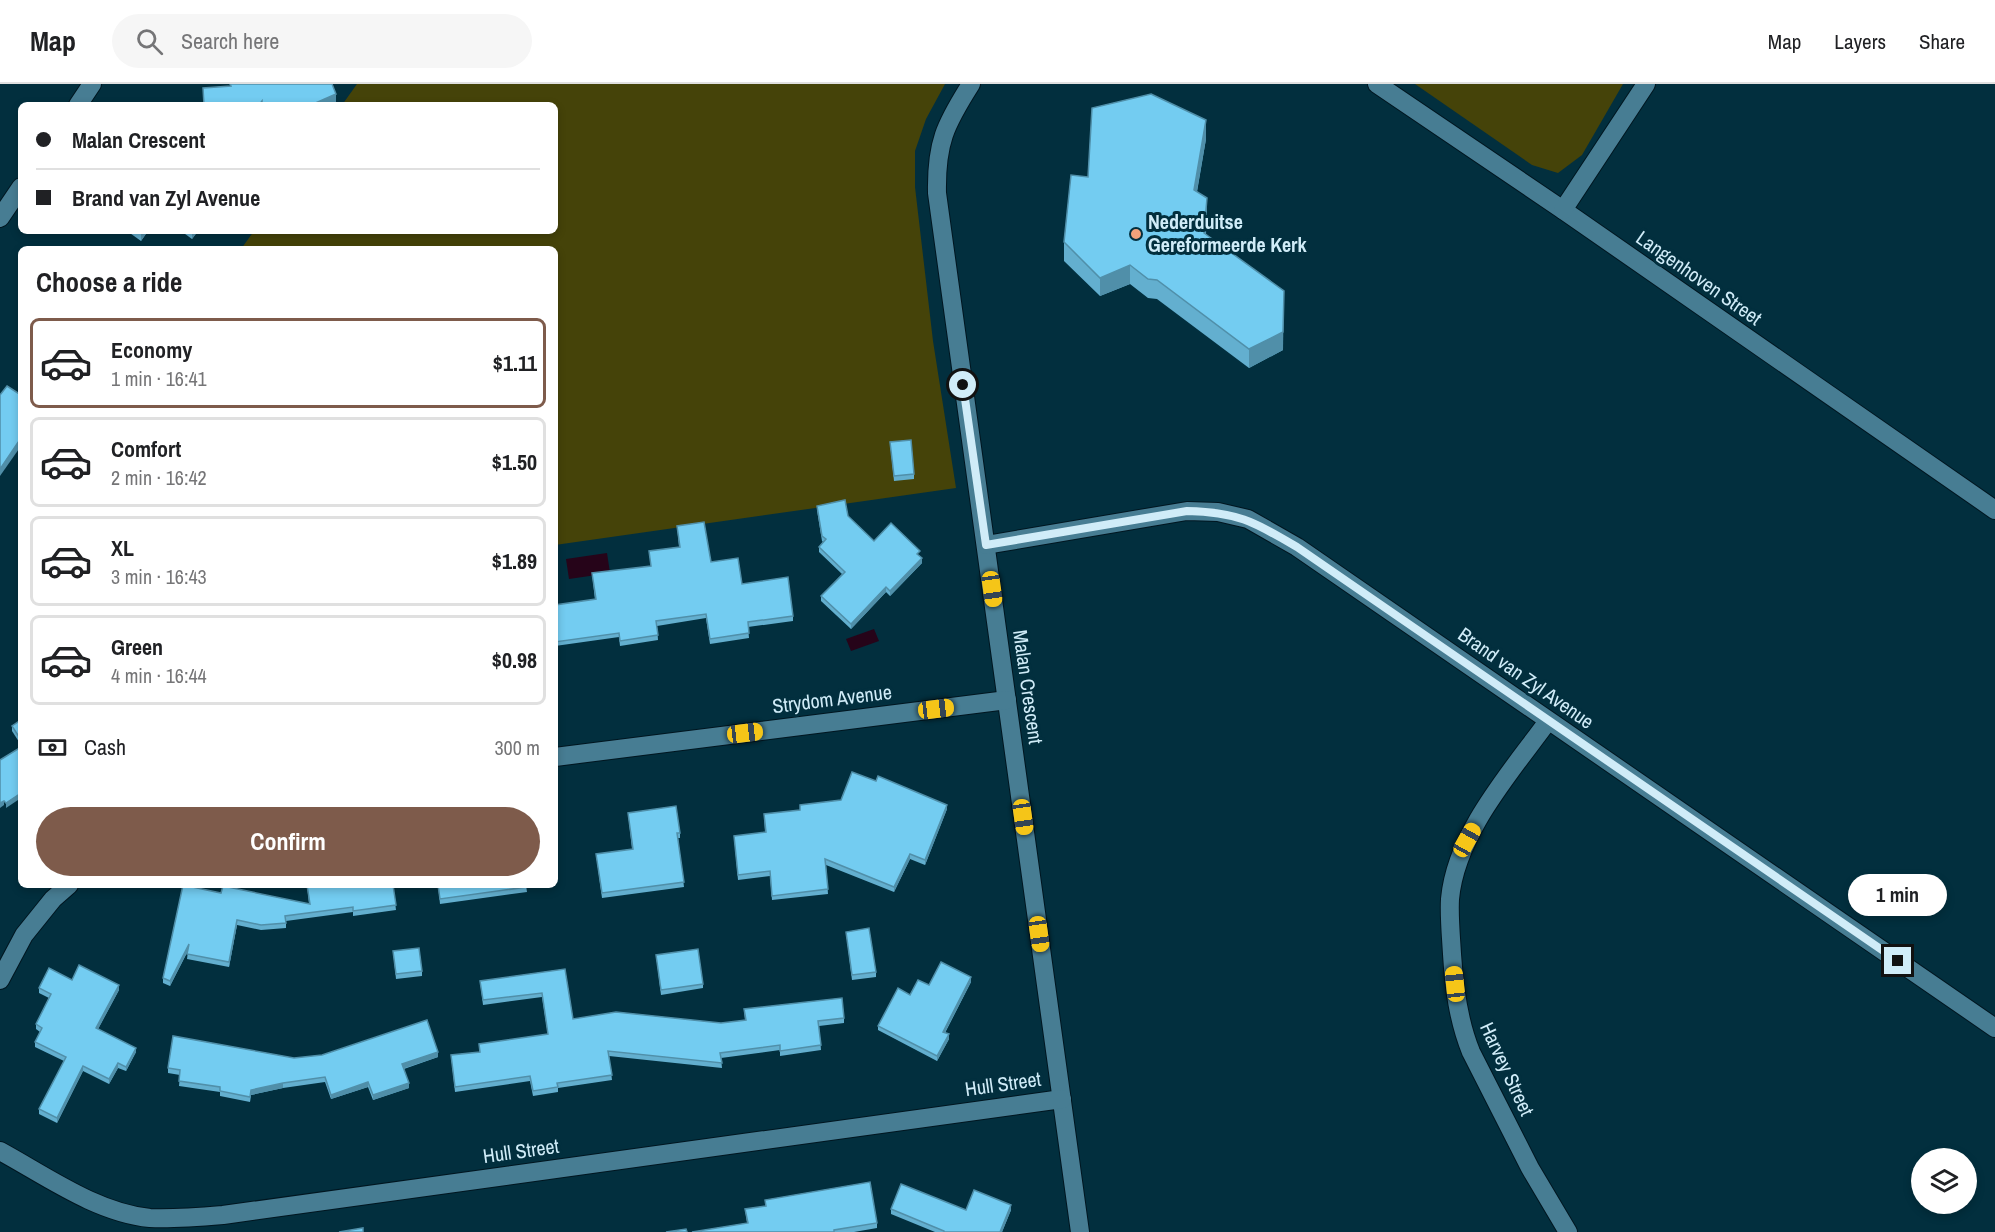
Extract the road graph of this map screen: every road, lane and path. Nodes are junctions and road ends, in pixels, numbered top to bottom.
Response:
1 (92, 84) edge
2 (971, 84) edge
3 (1377, 84) edge
4 (1646, 84) edge
5 (80, 102) edge
6 (18, 191) edge
7 (1563, 210) junction
8 (0, 218) edge
9 (1995, 510) edge
10 (986, 545) junction
11 (1007, 700) junction
12 (1548, 721) junction
13 (558, 758) edge
14 (66, 888) edge
15 (0, 980) edge
16 (1995, 1028) edge
17 (1062, 1099) junction
18 (0, 1151) edge
19 (1080, 1232) edge
20 (1568, 1232) edge

1 - 5 street
2 - 10 street, Malan Crescent
3 - 7 street, Langenhoven Street
4 - 7 street
6 - 8 street
7 - 9 street, Langenhoven Street
10 - 11 street, Malan Crescent
10 - 12 street, Brand van Zyl Avenue
11 - 13 street, Strydom Avenue
11 - 17 street, Malan Crescent
12 - 16 street, Brand van Zyl Avenue
12 - 20 street, Harvey Street
14 - 15 street
17 - 18 street, Hull Street
17 - 19 street, Malan Crescent

